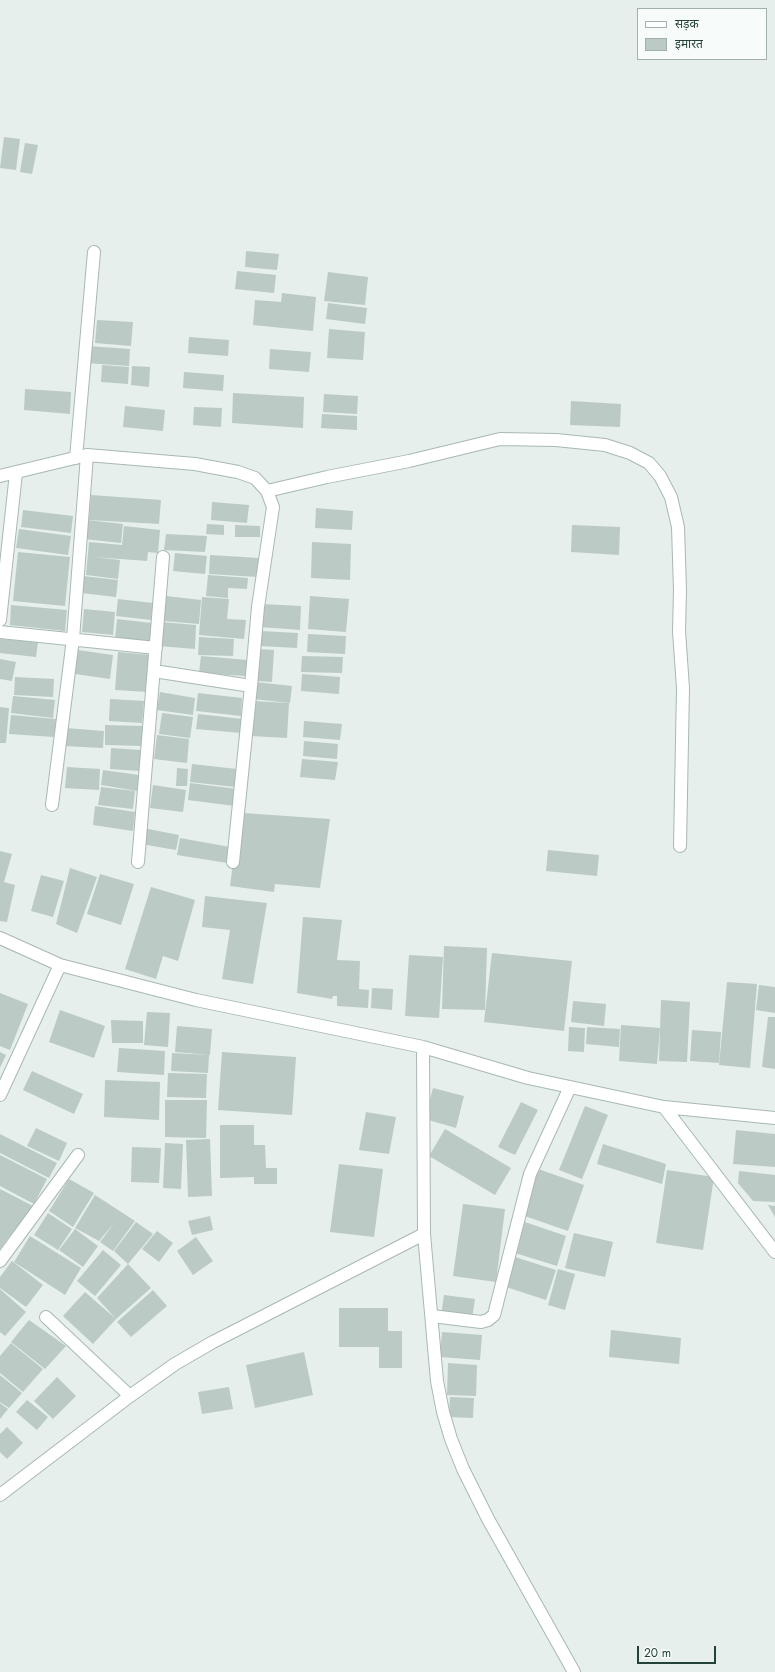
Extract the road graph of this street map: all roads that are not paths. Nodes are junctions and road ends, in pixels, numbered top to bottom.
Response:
1 (94, 252) dead end
2 (82, 456) junction
3 (16, 473) junction
4 (0, 476) edge
5 (267, 491) junction
6 (163, 557) dead end
7 (0, 620) edge
8 (0, 632) edge
9 (73, 639) junction
10 (156, 648) junction
11 (154, 672) junction
12 (251, 686) junction
13 (52, 805) dead end
14 (680, 846) dead end
15 (138, 862) dead end
16 (232, 862) dead end
17 (0, 938) edge
18 (60, 965) junction
19 (423, 1048) junction
20 (570, 1087) junction
21 (0, 1095) edge
22 (664, 1107) junction
23 (775, 1118) edge
24 (78, 1155) dead end
25 (424, 1234) junction
26 (775, 1252) edge
27 (0, 1261) edge
28 (432, 1316) junction
29 (46, 1317) dead end
30 (130, 1396) junction
31 (0, 1495) edge
32 (574, 1672) edge

1 - 2 street
2 - 3 street
2 - 5 street
2 - 9 street
3 - 4 street
3 - 7 street
5 - 12 street
5 - 14 street
6 - 10 street
8 - 9 street
9 - 10 street
9 - 13 street
10 - 11 street
11 - 12 street
11 - 15 street
12 - 16 street
17 - 18 street
18 - 19 street
18 - 21 street
19 - 20 street
19 - 25 street
20 - 22 street
20 - 28 street
22 - 23 street
22 - 26 street
24 - 27 street
25 - 28 street
25 - 30 street
28 - 32 street
29 - 30 street
30 - 31 street

